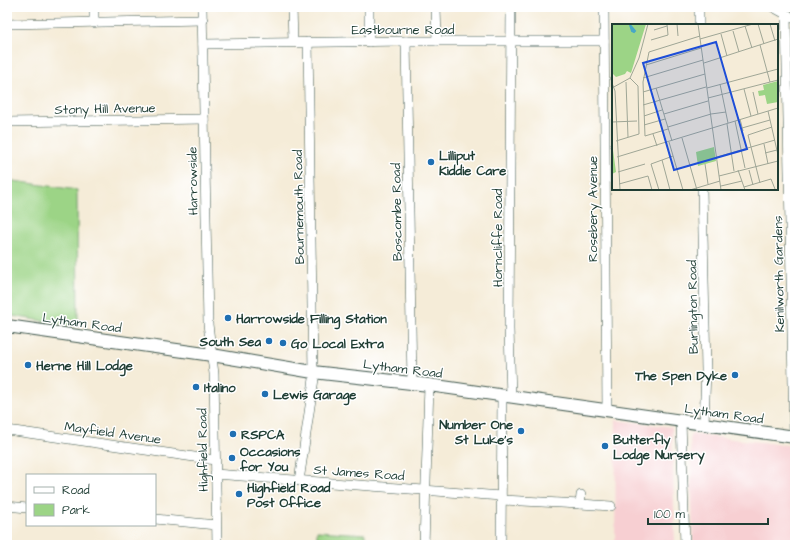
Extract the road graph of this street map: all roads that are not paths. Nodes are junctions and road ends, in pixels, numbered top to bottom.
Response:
1 (94, 7) edge
2 (202, 7) edge
3 (292, 7) edge
4 (369, 7) edge
5 (436, 7) edge
6 (511, 7) edge
7 (604, 7) edge
8 (699, 7) edge
9 (773, 7) edge
10 (786, 14) junction
11 (795, 19) edge
12 (203, 20) junction
13 (94, 23) junction
14 (7, 24) edge
15 (699, 24) edge
16 (406, 41) junction
17 (436, 41) junction
18 (511, 41) junction
19 (604, 41) junction
20 (293, 42) junction
21 (308, 42) junction
22 (369, 42) junction
23 (203, 44) junction
24 (204, 119) junction
25 (7, 122) edge
26 (702, 190) edge
27 (7, 326) edge
28 (212, 355) junction
29 (314, 372) junction
30 (412, 383) junction
31 (429, 385) junction
32 (507, 397) junction
33 (607, 410) junction
34 (682, 421) junction
35 (704, 424) junction
36 (7, 430) edge
37 (794, 437) edge
38 (215, 460) junction
39 (215, 474) junction
40 (298, 481) junction
41 (426, 490) junction
42 (501, 498) junction
43 (7, 506) edge
44 (611, 506) dead end
45 (26, 508) edge
46 (156, 519) edge
47 (216, 525) junction
48 (217, 545) edge
49 (424, 545) edge
50 (501, 545) edge
51 (685, 545) edge

1 - 13 street
2 - 12 street, Harrowside
3 - 20 street
4 - 22 street
5 - 17 street
6 - 18 street, Horncliffe Road
7 - 19 street, Rosebery Avenue
8 - 15 street
9 - 10 street
10 - 11 street
10 - 37 street, Kenilworth Gardens
12 - 13 street
12 - 23 street, Harrowside
13 - 14 street
16 - 17 street, Eastbourne Road
16 - 22 street, Eastbourne Road
16 - 30 street, Boscombe Road
17 - 18 street, Eastbourne Road
18 - 19 street, Eastbourne Road
18 - 32 street, Horncliffe Road
19 - 33 street, Rosebery Avenue
20 - 21 street, Eastbourne Road
20 - 23 street, Eastbourne Road
21 - 22 street, Eastbourne Road
21 - 29 street, Bournemouth Road
23 - 24 street, Harrowside
24 - 25 street, Stony Hill Avenue
24 - 28 street, Harrowside
26 - 35 street, Burlington Road
27 - 28 main road, Lytham Road
28 - 29 main road, Lytham Road
28 - 38 street, Highfield Road
29 - 30 main road, Lytham Road
29 - 40 street, Bournemouth Road
30 - 31 main road, Lytham Road
31 - 32 main road, Lytham Road
31 - 41 street
32 - 33 main road, Lytham Road
32 - 42 street, Horncliffe Road
33 - 34 main road, Lytham Road
34 - 35 main road, Lytham Road
34 - 51 street
35 - 37 main road, Lytham Road
36 - 38 street, Mayfield Avenue
38 - 39 street, Highfield Road
39 - 40 street, St James Road
39 - 47 street, Highfield Road
40 - 41 street, St James Road
41 - 42 street, St James Road
41 - 49 street
42 - 44 street, St James Road
42 - 50 street, Horncliffe Road
43 - 45 street
46 - 47 street
47 - 48 street, Highfield Road

